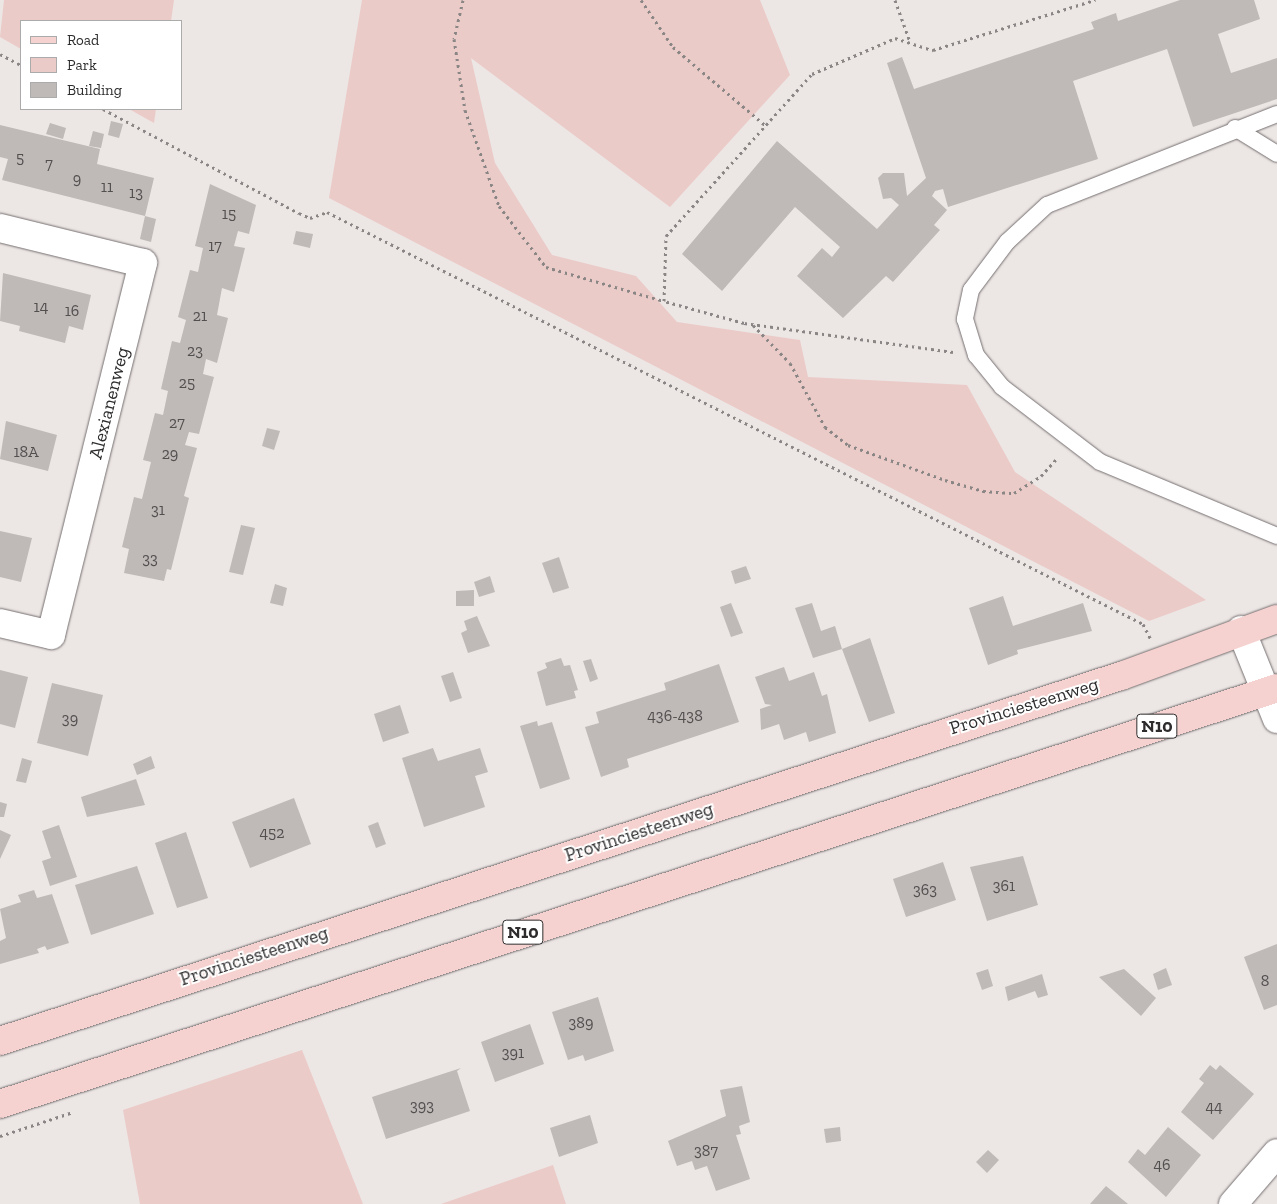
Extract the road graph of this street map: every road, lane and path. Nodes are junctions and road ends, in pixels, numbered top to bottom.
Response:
1 (464, 0) edge
2 (641, 0) edge
3 (895, 0) edge
4 (1095, 0) edge
5 (911, 42) junction
6 (0, 54) edge
7 (20, 65) edge
8 (105, 110) edge
9 (1277, 114) edge
10 (766, 126) junction
11 (1235, 128) junction
12 (1277, 154) edge
13 (0, 228) edge
14 (664, 301) junction
15 (752, 324) junction
16 (976, 355) junction
17 (1070, 440) junction
18 (1277, 536) edge
19 (1277, 619) edge
20 (0, 623) edge
21 (1241, 630) junction
22 (1163, 660) junction
23 (1273, 690) edge
24 (1277, 719) edge
25 (0, 1041) edge
26 (0, 1104) edge
27 (1277, 1153) edge
28 (1233, 1204) edge

1 - 14 path
2 - 10 path
3 - 5 path
4 - 5 path
5 - 10 path
6 - 7 path
8 - 22 path
9 - 11 lane
10 - 14 path
11 - 12 lane
11 - 16 lane
13 - 20 street, Alexianenweg
14 - 15 path
15 - 16 path
15 - 17 path
16 - 17 lane
17 - 18 lane
19 - 21 main road, Provinciesteenweg
21 - 22 main road, Provinciesteenweg
21 - 23 street
22 - 25 main road, Provinciesteenweg
23 - 24 street
23 - 26 main road, N10
27 - 28 street

